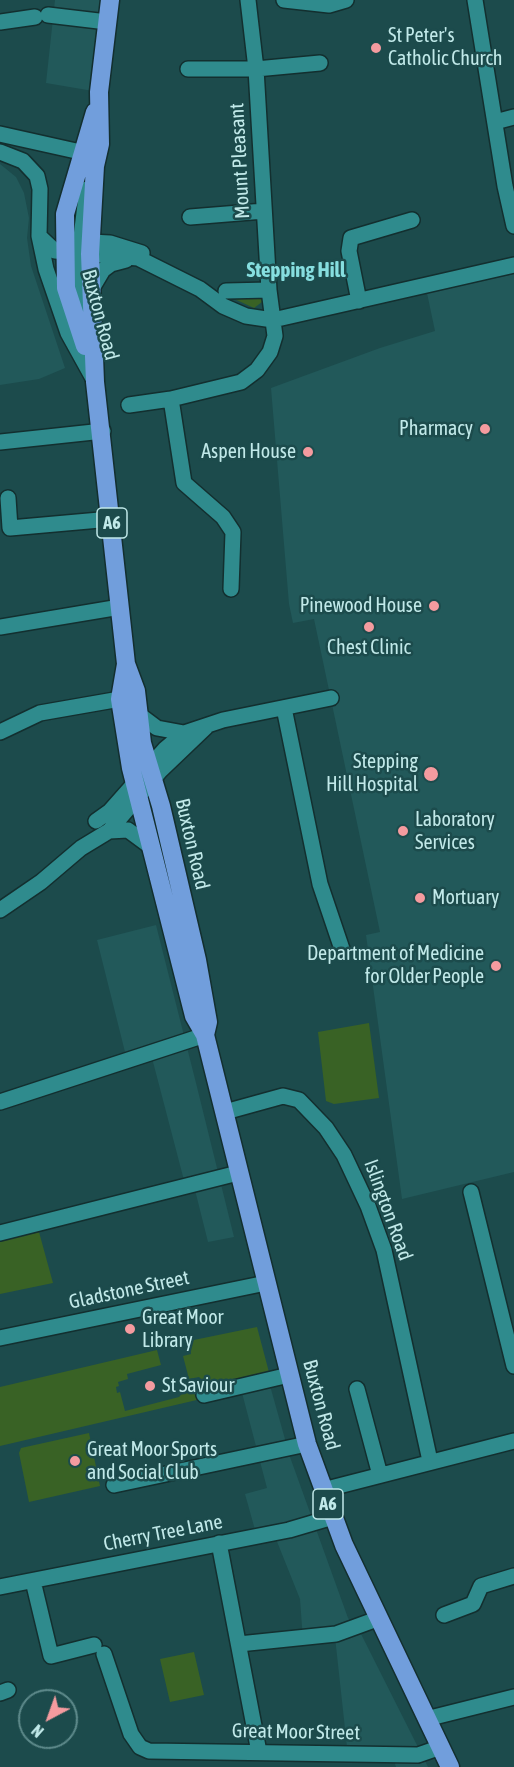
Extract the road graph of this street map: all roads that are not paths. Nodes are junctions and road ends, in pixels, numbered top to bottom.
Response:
1 (110, 0) edge
2 (248, 0) edge
3 (284, 0) edge
4 (346, 0) edge
5 (475, 0) edge
6 (0, 22) edge
7 (107, 22) junction
8 (320, 63) dead end
9 (188, 69) dead end
10 (256, 69) junction
11 (514, 117) edge
12 (495, 122) junction
13 (0, 134) edge
14 (0, 153) edge
15 (91, 158) junction
16 (264, 211) junction
17 (190, 217) dead end
18 (412, 220) dead end
19 (514, 226) edge
20 (39, 236) junction
21 (81, 250) junction
22 (138, 258) junction
23 (514, 265) edge
24 (168, 272) junction
25 (269, 290) junction
26 (226, 291) dead end
27 (90, 293) junction
28 (359, 301) junction
29 (273, 320) junction
30 (95, 382) junction
31 (171, 399) junction
32 (129, 405) dead end
33 (102, 431) junction
34 (0, 442) edge
35 (8, 498) dead end
36 (111, 519) junction
37 (231, 588) dead end
38 (120, 607) junction
39 (0, 627) edge
40 (126, 664) junction
41 (331, 698) dead end
42 (120, 699) junction
43 (284, 708) junction
44 (141, 716) junction
45 (206, 727) junction
46 (0, 732) edge
47 (184, 733) junction
48 (151, 772) junction
49 (134, 782) junction
50 (109, 831) junction
51 (151, 847) junction
52 (81, 848) junction
53 (0, 910) edge
54 (343, 952) dead end
55 (205, 1035) junction
56 (0, 1102) edge
57 (225, 1112) junction
58 (238, 1173) junction
59 (471, 1192) dead end
60 (0, 1233) edge
61 (266, 1283) junction
62 (0, 1338) edge
63 (514, 1366) edge
64 (289, 1375) junction
65 (357, 1389) dead end
66 (204, 1395) dead end
67 (514, 1441) edge
68 (307, 1444) junction
69 (430, 1461) junction
70 (380, 1475) junction
71 (114, 1485) dead end
72 (323, 1490) junction
73 (333, 1517) junction
74 (219, 1543) junction
75 (514, 1576) edge
76 (33, 1581) junction
77 (0, 1587) edge
78 (444, 1615) dead end
79 (377, 1619) junction
80 (239, 1644) junction
81 (514, 1697) edge
82 (426, 1719) junction
83 (441, 1748) junction
84 (259, 1752) junction
85 (450, 1767) edge

1 - 7 highway, A6
2 - 10 street, Mount Pleasant
3 - 4 street
5 - 12 street
6 - 7 street
7 - 15 highway, A6
8 - 10 street
9 - 10 street
10 - 16 street, Mount Pleasant
11 - 12 street
12 - 19 street
13 - 15 street
14 - 20 street
15 - 21 highway, Buxton Road / A6
15 - 21 highway, Buxton Road / A6
16 - 17 street
16 - 25 street, Mount Pleasant
18 - 28 street
20 - 21 street
20 - 30 street
21 - 22 street
21 - 24 street
21 - 27 highway, Buxton Road / A6
21 - 30 highway, Buxton Road / A6
22 - 24 street
22 - 27 street
23 - 28 street
24 - 29 street
25 - 26 street
25 - 29 street, Mount Pleasant
27 - 30 highway, Buxton Road / A6
28 - 29 street
29 - 31 street, Mount Pleasant
30 - 33 highway, Buxton Road / A6
31 - 32 street, Mount Pleasant
31 - 37 street
33 - 34 street
33 - 36 highway, Buxton Road / A6
35 - 36 street
36 - 38 highway, Buxton Road / A6
38 - 39 street
38 - 40 highway, Buxton Road / A6
40 - 42 highway, Buxton Road / A6
40 - 44 highway, Buxton Road / A6
41 - 43 street
42 - 46 street
42 - 49 highway, Buxton Road / A6
43 - 45 street
43 - 54 street
44 - 47 street
44 - 48 highway, Buxton Road / A6
45 - 47 street
45 - 48 street
47 - 48 street
48 - 49 street
48 - 55 highway, Buxton Road / A6
49 - 50 street
49 - 51 highway, Buxton Road / A6
49 - 52 street
50 - 51 street
50 - 52 street
51 - 55 highway, Buxton Road / A6
52 - 53 street
55 - 56 street
55 - 57 highway, Buxton Road / A6
57 - 58 highway, Buxton Road / A6
57 - 69 street, Islington Road
58 - 60 street
58 - 61 highway, Buxton Road / A6
59 - 63 street
61 - 62 street, Gladstone Street
61 - 64 highway, Buxton Road / A6
64 - 66 street
64 - 68 highway, Buxton Road / A6
65 - 70 street
67 - 69 street
68 - 71 street
68 - 72 highway, Buxton Road / A6
69 - 70 street
70 - 72 street
72 - 73 highway, Buxton Road / A6
73 - 74 street, Cherry Tree Lane
73 - 79 highway, Buxton Road / A6
74 - 76 street, Cherry Tree Lane
74 - 80 street
75 - 78 street
76 - 77 street, Cherry Tree Lane
76 - 84 street, Great Moor Street
79 - 80 street
79 - 82 highway, Buxton Road / A6
80 - 84 street
81 - 82 street
82 - 83 highway, Buxton Road / A6
83 - 84 street, Great Moor Street
83 - 85 highway, Buxton Road / A6

